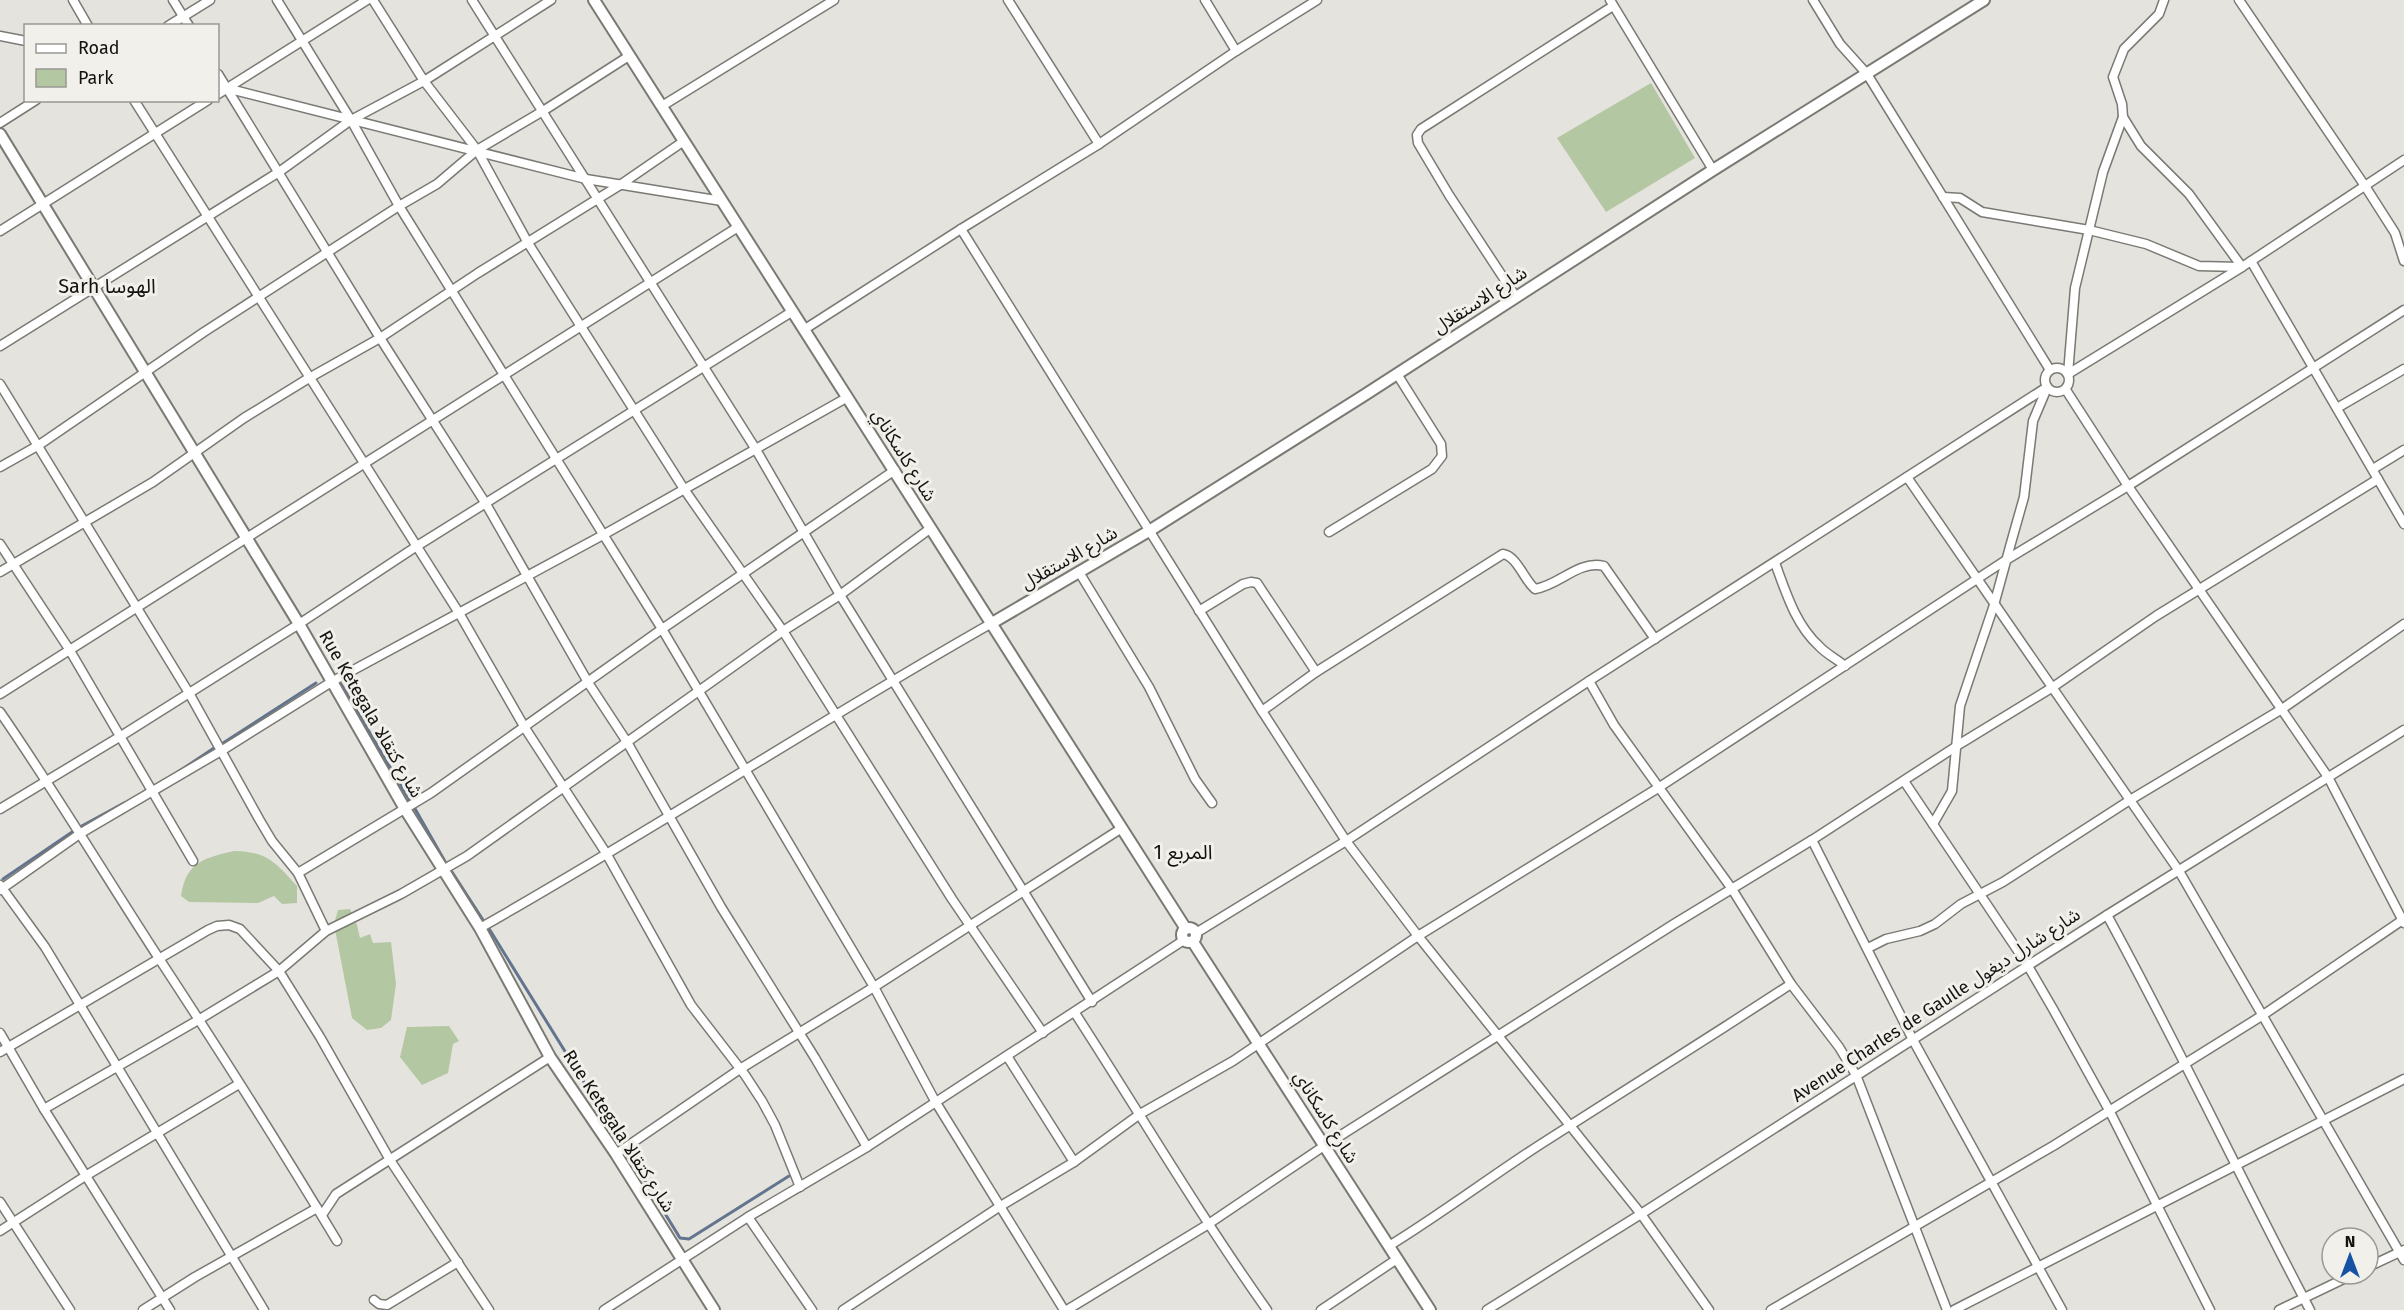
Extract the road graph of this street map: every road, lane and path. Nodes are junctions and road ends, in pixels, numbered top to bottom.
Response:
1 (72, 0) edge
2 (173, 0) edge
3 (210, 0) edge
4 (277, 0) edge
5 (367, 0) edge
6 (374, 0) edge
7 (472, 0) edge
8 (551, 0) edge
9 (594, 0) edge
10 (814, 0) edge
11 (834, 0) edge
12 (1008, 0) edge
13 (1205, 0) edge
14 (1317, 0) edge
15 (1813, 0) edge
16 (1984, 0) edge
17 (2164, 0) edge
18 (2239, 0) edge
19 (1611, 3) edge
20 (819, 9) junction
21 (184, 17) junction
22 (87, 24) edge
23 (172, 24) edge
24 (188, 24) edge
25 (0, 36) edge
26 (494, 36) junction
27 (302, 40) junction
28 (24, 41) edge
29 (1236, 51) junction
30 (629, 56) junction
31 (1867, 74) junction
32 (424, 81) junction
33 (222, 88) edge
34 (33, 102) edge
35 (135, 102) edge
36 (205, 102) edge
37 (662, 106) junction
38 (543, 111) junction
39 (2123, 117) junction
40 (351, 120) junction
41 (0, 123) edge
42 (0, 134) edge
43 (154, 134) junction
44 (684, 141) junction
45 (1100, 144) junction
46 (477, 150) junction
47 (2404, 160) edge
48 (1713, 170) junction
49 (279, 172) junction
50 (586, 179) junction
51 (620, 185) junction
52 (2366, 186) junction
53 (599, 197) junction
54 (1943, 197) junction
55 (722, 201) junction
56 (44, 203) junction
57 (399, 206) junction
58 (209, 217) junction
59 (738, 227) junction
60 (961, 229) junction
61 (2089, 230) junction
62 (0, 231) edge
63 (528, 243) junction
64 (327, 253) junction
65 (2251, 261) junction
66 (2404, 261) edge
67 (2242, 267) junction
68 (652, 283) junction
69 (95, 287) junction
70 (452, 291) junction
71 (1516, 297) junction
72 (260, 298) junction
73 (2404, 310) edge
74 (793, 311) junction
75 (582, 326) junction
76 (805, 329) junction
77 (380, 338) junction
78 (0, 346) edge
79 (703, 366) junction
80 (2314, 369) junction
81 (2404, 369) edge
82 (2050, 370) junction
83 (146, 371) junction
84 (505, 374) junction
85 (1397, 374) junction
86 (2068, 374) junction
87 (309, 378) junction
88 (0, 384) edge
89 (2047, 387) junction
90 (2066, 390) junction
91 (848, 397) junction
92 (2337, 408) junction
93 (634, 411) junction
94 (433, 421) junction
95 (39, 445) junction
96 (755, 448) junction
97 (2404, 450) edge
98 (195, 452) junction
99 (556, 460) junction
100 (365, 462) junction
101 (0, 467) edge
102 (2373, 469) junction
103 (895, 470) junction
104 (1907, 477) junction
105 (2378, 479) junction
106 (2128, 486) junction
107 (684, 489) junction
108 (486, 504) junction
109 (84, 522) junction
110 (2403, 522) edge
111 (931, 528) junction
112 (804, 531) junction
113 (1149, 531) junction
114 (1329, 532) dead end
115 (603, 536) junction
116 (246, 537) junction
117 (0, 544) edge
118 (417, 546) junction
119 (2006, 560) junction
120 (1775, 563) junction
121 (12, 564) junction
122 (0, 572) edge
123 (1078, 572) junction
124 (744, 574) junction
125 (528, 576) junction
126 (1977, 580) junction
127 (2201, 589) junction
128 (840, 595) junction
129 (1994, 605) junction
130 (136, 609) junction
131 (1200, 611) junction
132 (459, 613) junction
133 (992, 623) junction
134 (299, 624) junction
135 (2404, 624) edge
136 (662, 629) junction
137 (783, 631) junction
138 (1655, 639) junction
139 (69, 649) junction
140 (1845, 666) junction
141 (1316, 672) junction
142 (893, 679) junction
143 (333, 681) junction
144 (1589, 681) junction
145 (589, 684) junction
146 (2052, 687) junction
147 (699, 692) junction
148 (189, 693) junction
149 (0, 694) edge
150 (2282, 709) junction
151 (1262, 711) junction
152 (0, 712) edge
153 (835, 715) junction
154 (525, 728) junction
155 (2404, 730) edge
156 (121, 736) junction
157 (627, 742) junction
158 (1955, 747) junction
159 (221, 751) junction
160 (745, 768) junction
161 (2328, 777) junction
162 (48, 781) junction
163 (1904, 781) junction
164 (563, 786) junction
165 (1658, 788) junction
166 (153, 791) junction
167 (2130, 800) junction
168 (1212, 803) dead end
169 (405, 808) junction
170 (0, 809) edge
171 (671, 817) junction
172 (1933, 824) junction
173 (1122, 828) junction
174 (81, 833) junction
175 (1812, 840) junction
176 (1346, 841) junction
177 (606, 853) junction
178 (193, 861) dead end
179 (445, 871) junction
180 (2179, 871) junction
181 (298, 873) junction
182 (1, 888) edge
183 (1732, 889) junction
184 (1023, 890) junction
185 (1979, 893) junction
186 (2107, 915) junction
187 (2404, 921) edge
188 (970, 926) junction
189 (480, 928) junction
190 (326, 931) junction
191 (1190, 936) junction
192 (1418, 936) junction
193 (1868, 948) junction
194 (160, 960) junction
195 (2028, 966) junction
196 (279, 970) junction
197 (1791, 984) junction
198 (874, 987) junction
199 (1092, 1002) junction
200 (79, 1006) junction
201 (1075, 1013) junction
202 (2263, 1015) junction
203 (200, 1019) junction
204 (800, 1033) junction
205 (1043, 1033) junction
206 (0, 1034) edge
207 (1498, 1037) junction
208 (1913, 1040) junction
209 (1260, 1042) junction
210 (8, 1047) junction
211 (0, 1052) edge
212 (1008, 1056) junction
213 (550, 1057) junction
214 (2186, 1063) junction
215 (116, 1068) junction
216 (740, 1069) junction
217 (1856, 1075) junction
218 (2404, 1079) edge
219 (239, 1084) junction
220 (935, 1101) junction
221 (44, 1109) junction
222 (2109, 1110) junction
223 (1140, 1114) junction
224 (2323, 1122) junction
225 (1571, 1126) junction
226 (157, 1134) junction
227 (1324, 1146) junction
228 (867, 1147) junction
229 (616, 1154) junction
230 (390, 1160) junction
231 (1074, 1162) junction
232 (2236, 1166) junction
233 (87, 1175) junction
234 (1991, 1184) junction
235 (800, 1187) junction
236 (0, 1202) edge
237 (2156, 1206) junction
238 (999, 1207) junction
239 (319, 1211) junction
240 (1641, 1214) junction
241 (748, 1217) junction
242 (12, 1223) junction
243 (1207, 1224) junction
244 (1915, 1228) junction
245 (0, 1231) edge
246 (337, 1241) dead end
247 (1389, 1246) junction
248 (2403, 1254) edge
249 (232, 1258) junction
250 (1398, 1259) junction
251 (683, 1260) junction
252 (458, 1262) junction
253 (2380, 1263) edge
254 (2039, 1267) junction
255 (2330, 1286) edge
256 (163, 1297) junction
257 (2304, 1299) junction
258 (374, 1300) dead end
259 (70, 1310) edge
260 (143, 1310) edge
261 (170, 1310) edge
262 (264, 1310) edge
263 (489, 1310) edge
264 (604, 1310) edge
265 (714, 1310) edge
266 (812, 1310) edge
267 (843, 1310) edge
268 (1065, 1310) edge
269 (1267, 1310) edge
270 (1321, 1310) edge
271 (1430, 1310) edge
272 (1487, 1310) edge
273 (1709, 1310) edge
274 (1771, 1310) edge
275 (1947, 1310) edge
276 (1954, 1310) edge
277 (2062, 1310) edge
278 (2210, 1310) edge
279 (2279, 1310) edge
280 (2310, 1310) edge

1 - 22 street
2 - 21 street
3 - 21 street
4 - 27 street
5 - 27 street
6 - 32 street
7 - 26 street
8 - 26 street
9 - 30 street, شارع كاسكاناي
10 - 20 street
11 - 20 street
12 - 45 street
13 - 29 street
14 - 29 street
15 - 31 street
16 - 31 street, شارع الاستقلال
17 - 39 street
18 - 52 street
19 - 48 street
19 - 71 street
20 - 37 street
21 - 23 street
21 - 24 street
25 - 28 street
26 - 32 street
26 - 38 street
27 - 33 street
27 - 40 street
29 - 45 street
30 - 37 street, شارع كاسكاناي
30 - 38 street
31 - 48 street, شارع الاستقلال
31 - 54 street
32 - 40 street
32 - 46 street
33 - 40 street
33 - 49 street
34 - 41 street
35 - 43 street
36 - 43 street
37 - 44 street, شارع كاسكاناي
38 - 46 street
38 - 50 street
39 - 61 street
39 - 67 street
40 - 46 street
40 - 49 street
40 - 57 street
42 - 56 street, Rue Ketegala شارع كتقالا
43 - 56 street
43 - 58 street
44 - 51 street
44 - 55 street, شارع كاسكاناي
45 - 60 street
46 - 50 street
46 - 57 street
46 - 63 street
47 - 52 street
48 - 71 street, شارع الاستقلال
49 - 58 street
49 - 64 street
50 - 51 street
50 - 53 street
51 - 53 street
51 - 55 street
52 - 65 street
52 - 66 street
53 - 63 street
53 - 68 street
54 - 61 street
54 - 82 street
55 - 59 street, شارع كاسكاناي
56 - 62 street
56 - 69 street, Rue Ketegala شارع كتقالا
57 - 64 street
57 - 70 street
58 - 69 street
58 - 72 street
59 - 68 street
59 - 74 street, شارع كاسكاناي
60 - 76 street
60 - 113 street
61 - 67 street
61 - 86 street
63 - 70 street
63 - 75 street
64 - 72 street
64 - 77 street
65 - 67 street
65 - 80 street
67 - 86 street
68 - 75 street
68 - 79 street
69 - 78 street
69 - 83 street, Rue Ketegala شارع كتقالا
70 - 77 street
70 - 84 street
71 - 85 street, شارع الاستقلال
72 - 83 street
72 - 87 street
73 - 80 street
74 - 76 street, شارع كاسكاناي
74 - 79 street
75 - 84 street
75 - 93 street
76 - 91 street, شارع كاسكاناي
77 - 87 street
77 - 94 street
79 - 93 street
79 - 96 street
80 - 92 street
80 - 106 street
81 - 92 street
82 - 86 street
82 - 89 street
83 - 95 street
83 - 98 street, Rue Ketegala شارع كتقالا
84 - 94 street
84 - 99 street
85 - 113 street, شارع الاستقلال
85 - 114 street
86 - 90 street
87 - 98 street
87 - 100 street
88 - 95 street
89 - 90 street
89 - 104 street
89 - 119 street
90 - 106 street
91 - 96 street
91 - 103 street, شارع كاسكاناي
92 - 102 street
93 - 99 street
93 - 107 street
94 - 100 street
94 - 108 street
95 - 101 street
95 - 109 street
96 - 107 street
96 - 112 street
97 - 102 street
98 - 109 street
98 - 116 street, Rue Ketegala شارع كتقالا
99 - 108 street
99 - 115 street
100 - 116 street
100 - 118 street
102 - 105 street
103 - 111 street, شارع كاسكاناي
103 - 112 street
104 - 120 street
104 - 126 street
105 - 110 street
105 - 127 street
106 - 119 street
106 - 127 street
107 - 115 street
107 - 124 street
108 - 118 street
108 - 125 street
109 - 121 street
109 - 130 street
111 - 128 street
111 - 133 street, شارع كاسكاناي
112 - 124 street
112 - 128 street
113 - 123 street, شارع الاستقلال
113 - 131 street
115 - 125 street
115 - 136 street
116 - 130 street
116 - 134 street, Rue Ketegala شارع كتقالا
117 - 121 street
118 - 132 street
118 - 134 street
119 - 126 street
119 - 129 street
120 - 138 street
120 - 140 street
121 - 122 street
121 - 139 street
123 - 133 street, شارع الاستقلال
123 - 168 street
124 - 136 street
124 - 137 street
125 - 132 street
125 - 145 street
126 - 129 street
126 - 140 street
127 - 146 street
127 - 150 street
128 - 137 street
128 - 142 street
129 - 146 street
129 - 158 street
130 - 139 street
130 - 148 street
131 - 141 street
131 - 151 street
132 - 143 street
132 - 154 street
133 - 142 street
133 - 173 street, شارع كاسكاناي
134 - 143 street, Rue Ketegala شارع كتقالا
134 - 148 street
135 - 150 street
136 - 145 street
136 - 147 street
137 - 147 street
137 - 153 street
138 - 141 street
138 - 144 street
139 - 149 street
139 - 156 street
140 - 165 street
141 - 151 street
142 - 153 street
142 - 184 street
143 - 159 street
143 - 169 street, Rue Ketegala شارع كتقالا
144 - 165 street
144 - 176 street
145 - 154 street
145 - 157 street
146 - 158 street
146 - 167 street
147 - 157 street
147 - 160 street
148 - 156 street
148 - 159 street
150 - 161 street
150 - 167 street
151 - 176 street
152 - 162 street
153 - 160 street
153 - 188 street
154 - 164 street
154 - 169 street
155 - 161 street, Avenue Charles de Gaulle شارع شارل ديغول
156 - 162 street
156 - 166 street
157 - 164 street
157 - 171 street
158 - 163 street
158 - 172 street
159 - 166 street
159 - 181 street
160 - 171 street
160 - 198 street
161 - 180 street, Avenue Charles de Gaulle شارع شارل ديغول
161 - 187 street
162 - 170 street
162 - 174 street
163 - 172 street
163 - 175 street
164 - 177 street
164 - 179 street
165 - 183 street
165 - 192 street
166 - 174 street
166 - 178 street
167 - 180 street
167 - 185 street
169 - 179 street, Rue Ketegala شارع كتقالا
169 - 181 street
171 - 177 street
171 - 204 street
172 - 185 street
173 - 184 street
173 - 191 street, شارع كاسكاناي
174 - 182 street
174 - 194 street
175 - 183 street
175 - 193 street
176 - 191 street
176 - 192 street
177 - 189 street
177 - 216 street
179 - 189 street, Rue Ketegala شارع كتقالا
179 - 190 street
180 - 186 street, Avenue Charles de Gaulle شارع شارل ديغول
180 - 202 street
181 - 190 street
182 - 200 street
183 - 197 street
183 - 207 street
184 - 188 street
184 - 199 street
185 - 193 street
185 - 195 street
186 - 195 street, Avenue Charles de Gaulle شارع شارل ديغول
186 - 214 street
187 - 202 street
188 - 198 street
188 - 205 street
189 - 213 street, Rue Ketegala شارع كتقالا
190 - 196 street
191 - 199 street
191 - 209 street, شارع كاسكاناي
192 - 207 street
192 - 209 street
193 - 208 street
194 - 196 street
194 - 200 street
194 - 203 street
195 - 208 street, Avenue Charles de Gaulle شارع شارل ديغول
195 - 222 street
196 - 203 street
196 - 230 street
197 - 217 street
197 - 225 street
198 - 204 street
198 - 220 street
199 - 201 street
200 - 210 street
200 - 215 street
201 - 205 street
201 - 223 street
202 - 214 street
202 - 224 street
203 - 215 street
203 - 219 street
204 - 216 street
204 - 228 street
205 - 212 street
206 - 210 street
207 - 225 street
207 - 227 street
208 - 217 street, Avenue Charles de Gaulle شارع شارل ديغول
208 - 234 street
209 - 223 street
209 - 227 street, شارع كاسكاناي
210 - 211 street
210 - 221 street
212 - 220 street
212 - 231 street
213 - 229 street, Rue Ketegala شارع كتقالا
213 - 230 street
214 - 222 street
214 - 232 street
215 - 221 street
215 - 226 street
216 - 229 street
216 - 235 street
217 - 240 street, Avenue Charles de Gaulle شارع شارل ديغول
217 - 244 street
218 - 224 street
219 - 226 street
219 - 239 street
220 - 228 street
220 - 238 street
221 - 233 street
222 - 234 street
222 - 237 street
223 - 231 street
223 - 243 street
224 - 232 street
224 - 248 street
225 - 240 street
225 - 247 street
226 - 233 street
226 - 249 street
227 - 243 street
227 - 247 street, شارع كاسكاناي
228 - 235 street
229 - 251 street, Rue Ketegala شارع كتقالا
230 - 239 street
230 - 252 street
231 - 238 street
232 - 237 street
232 - 257 street
233 - 242 street
233 - 256 street
234 - 244 street
234 - 254 street
235 - 241 street
236 - 242 street
237 - 254 street
237 - 278 street
238 - 267 street
238 - 268 street
239 - 246 street
239 - 249 street
240 - 272 street, Avenue Charles de Gaulle شارع شارل ديغول
240 - 273 street
241 - 251 street
241 - 266 street
242 - 245 street
242 - 259 street
243 - 268 street
243 - 269 street
244 - 274 street
244 - 275 street
247 - 250 street, شارع كاسكاناي
248 - 253 street
249 - 256 street
249 - 262 street
250 - 270 street
250 - 271 street, شارع كاسكاناي
251 - 264 street
251 - 265 street, Rue Ketegala شارع كتقالا
252 - 258 street
252 - 263 street
254 - 276 street
254 - 277 street
255 - 257 street
256 - 260 street
256 - 261 street
257 - 279 street
257 - 280 street

